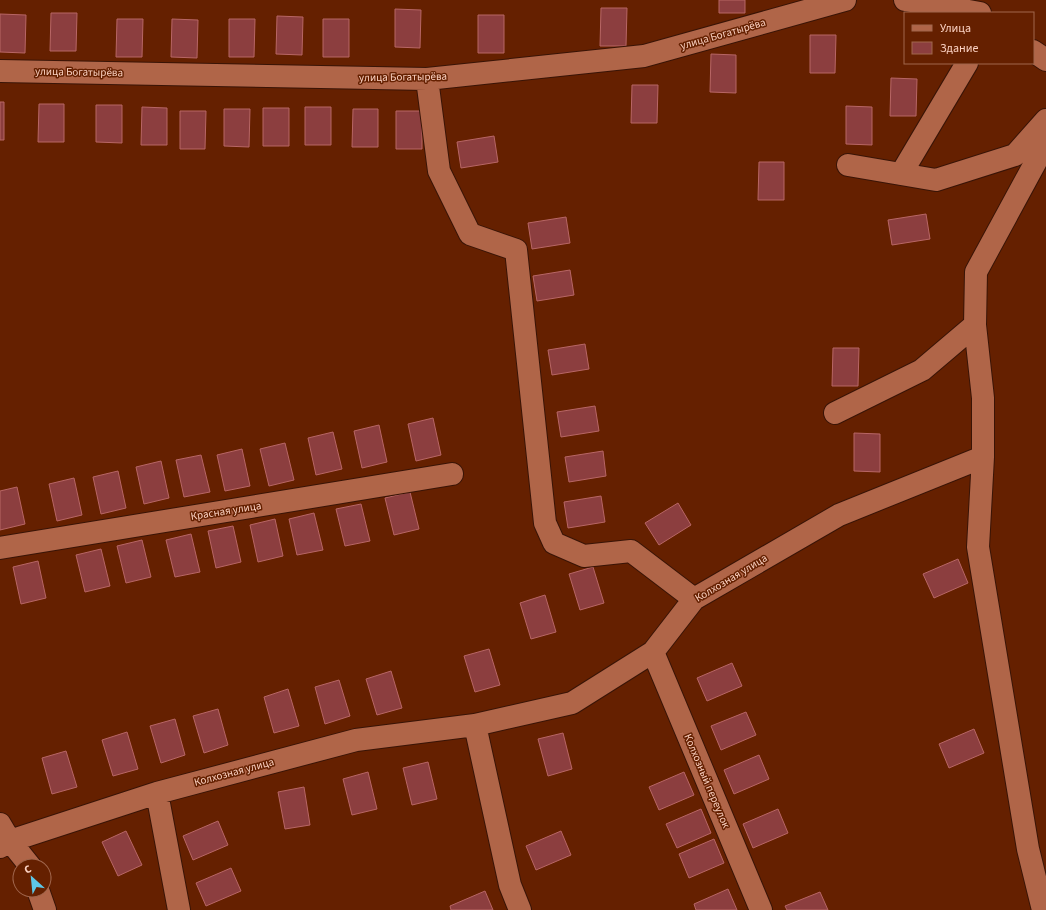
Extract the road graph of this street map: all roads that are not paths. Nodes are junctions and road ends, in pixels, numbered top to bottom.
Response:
1 (845, 0) edge
2 (905, 0) edge
3 (973, 12) edge
4 (1034, 52) edge
5 (1046, 60) edge
6 (966, 64) edge
7 (0, 71) edge
8 (427, 79) junction
9 (1046, 120) edge
10 (1046, 143) edge
11 (848, 165) dead end
12 (901, 174) junction
13 (975, 326) junction
14 (835, 413) dead end
15 (983, 457) junction
16 (452, 474) dead end
17 (0, 548) edge
18 (694, 599) junction
19 (652, 652) junction
20 (475, 725) junction
21 (157, 793) junction
22 (3, 837) edge
23 (23, 858) edge
24 (41, 898) edge
25 (45, 910) edge
26 (179, 910) edge
27 (520, 910) edge
28 (761, 910) edge
29 (1044, 910) edge

1 - 8 street, улица Богатырёва
2 - 3 street
4 - 5 street
6 - 12 street
7 - 8 street, улица Богатырёва
8 - 18 street
9 - 12 street
10 - 13 street
11 - 12 street
13 - 14 street
13 - 15 street
15 - 18 street, Колхозная улица
15 - 29 street
16 - 17 street, Красная улица
18 - 19 street, Колхозная улица
19 - 20 street, Колхозная улица
19 - 28 street, Колхозный переулок
20 - 21 street, Колхозная улица
20 - 27 street
21 - 22 street, Колхозная улица
21 - 26 street
22 - 23 street
24 - 25 street

